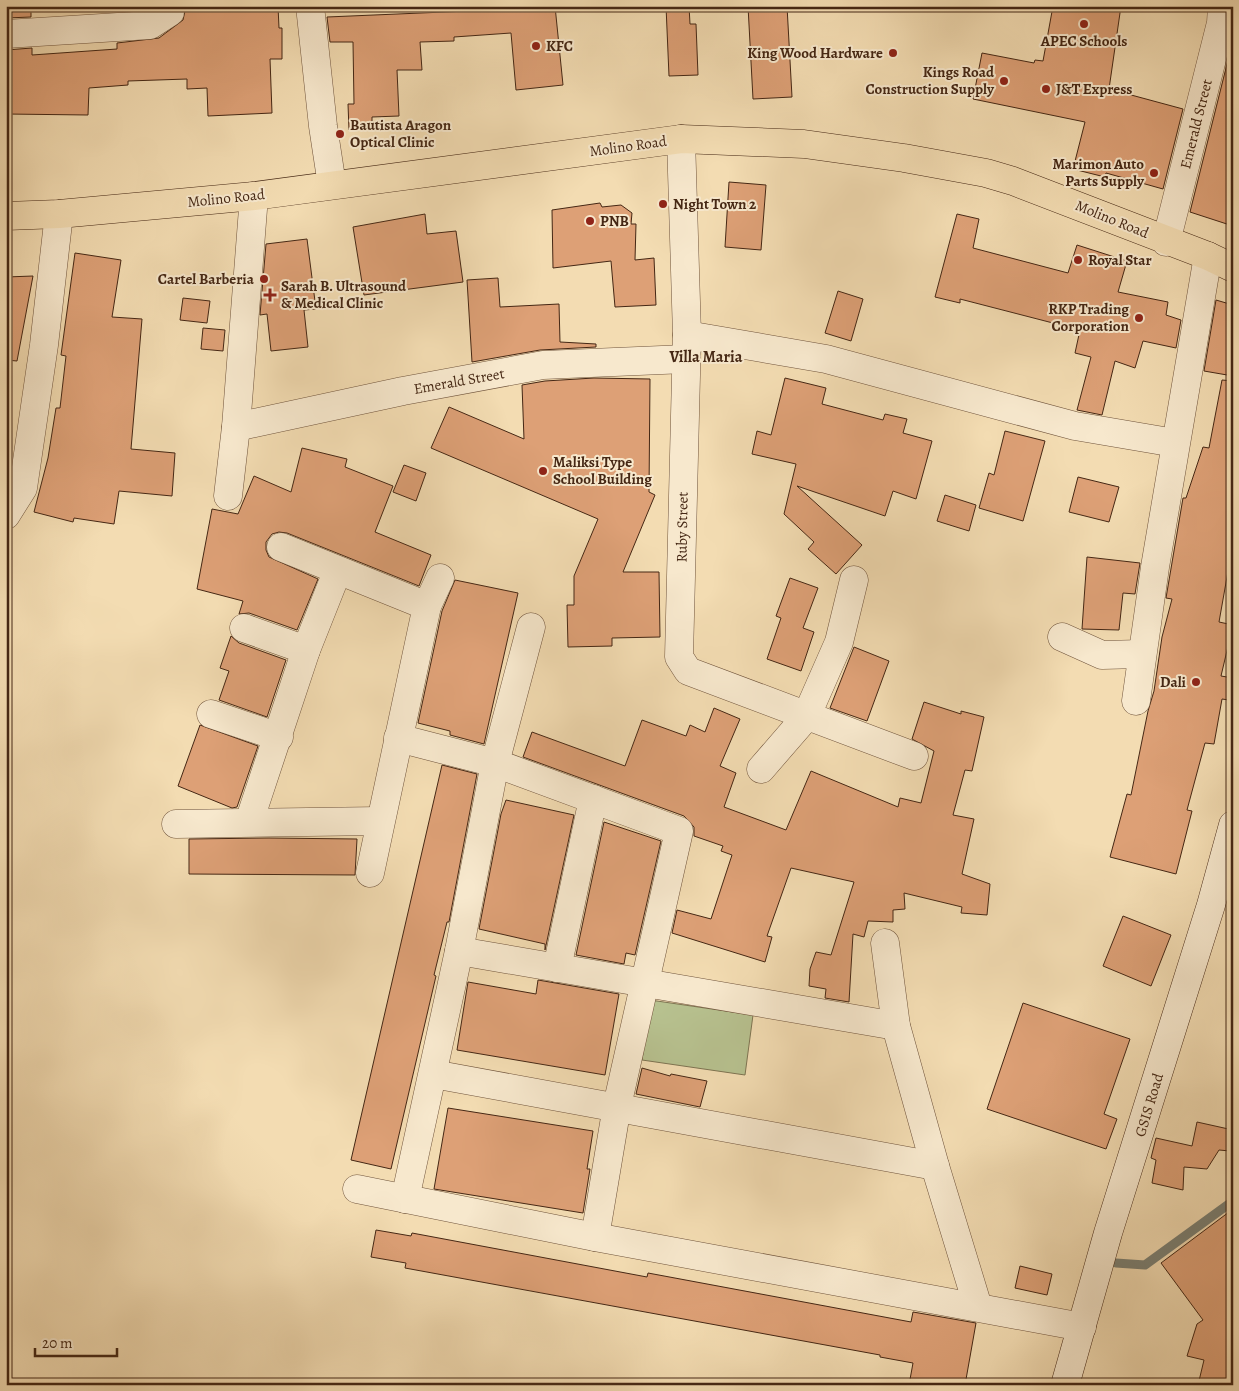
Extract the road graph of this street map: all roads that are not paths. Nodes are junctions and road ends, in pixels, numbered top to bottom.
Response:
1 (170, 6) edge
2 (310, 6) edge
3 (1222, 6) edge
4 (6, 34) edge
5 (681, 139) junction
6 (332, 185) junction
7 (254, 196) junction
8 (59, 214) junction
9 (6, 216) edge
10 (1166, 242) junction
11 (1208, 256) junction
12 (1233, 268) edge
13 (686, 347) junction
14 (236, 427) junction
15 (1175, 443) junction
16 (228, 496) dead end
17 (6, 515) edge
18 (281, 547) dead end
19 (337, 572) junction
20 (440, 578) dead end
21 (854, 580) dead end
22 (427, 606) junction
23 (531, 627) dead end
24 (244, 628) dead end
25 (1062, 637) dead end
26 (306, 650) junction
27 (1142, 654) junction
28 (1136, 701) dead end
29 (211, 714) dead end
30 (806, 717) junction
31 (279, 738) junction
32 (398, 738) junction
33 (914, 756) dead end
34 (496, 763) junction
35 (760, 768) dead end
36 (593, 799) junction
37 (380, 821) junction
38 (249, 822) junction
39 (176, 824) dead end
40 (1233, 825) edge
41 (370, 872) dead end
42 (885, 943) dead end
43 (459, 951) junction
44 (557, 968) junction
45 (646, 984) junction
46 (896, 1026) junction
47 (433, 1074) junction
48 (617, 1106) junction
49 (935, 1166) junction
50 (357, 1189) dead end
51 (405, 1199) junction
52 (595, 1236) junction
53 (978, 1307) junction
54 (1082, 1327) junction
55 (1065, 1385) edge

1 - 4 street
2 - 6 street
3 - 10 street, Emerald Street
5 - 6 main road, Molino Road
5 - 10 main road, Molino Road
5 - 13 street, Ruby Street
6 - 7 main road, Molino Road
7 - 8 main road, Molino Road
7 - 14 street
8 - 9 main road, Molino Road
8 - 17 street
10 - 11 main road, Molino Road
11 - 12 main road, Molino Road
11 - 15 street
13 - 14 street, Emerald Street
13 - 15 street, Emerald Street
13 - 30 street, Ruby Street
14 - 16 street
15 - 27 street
18 - 19 street
19 - 22 street
19 - 26 street
20 - 22 street
21 - 30 street
22 - 32 street
23 - 34 street
24 - 26 street
25 - 27 street
26 - 31 street
27 - 28 street
29 - 31 street
30 - 33 street, Ruby Street
30 - 35 street
31 - 38 street
32 - 34 street
32 - 37 street
34 - 36 street
34 - 43 street
36 - 44 street
36 - 45 street
37 - 38 street
37 - 41 street
38 - 39 street
40 - 54 street, GSIS Road
42 - 46 street
43 - 44 street
43 - 47 street
44 - 45 street
45 - 46 street
45 - 48 street
46 - 49 street
47 - 48 street
47 - 51 street
48 - 49 street
48 - 52 street
49 - 53 street
50 - 51 street
51 - 52 street
52 - 53 street
53 - 54 street
54 - 55 street, GSIS Road

